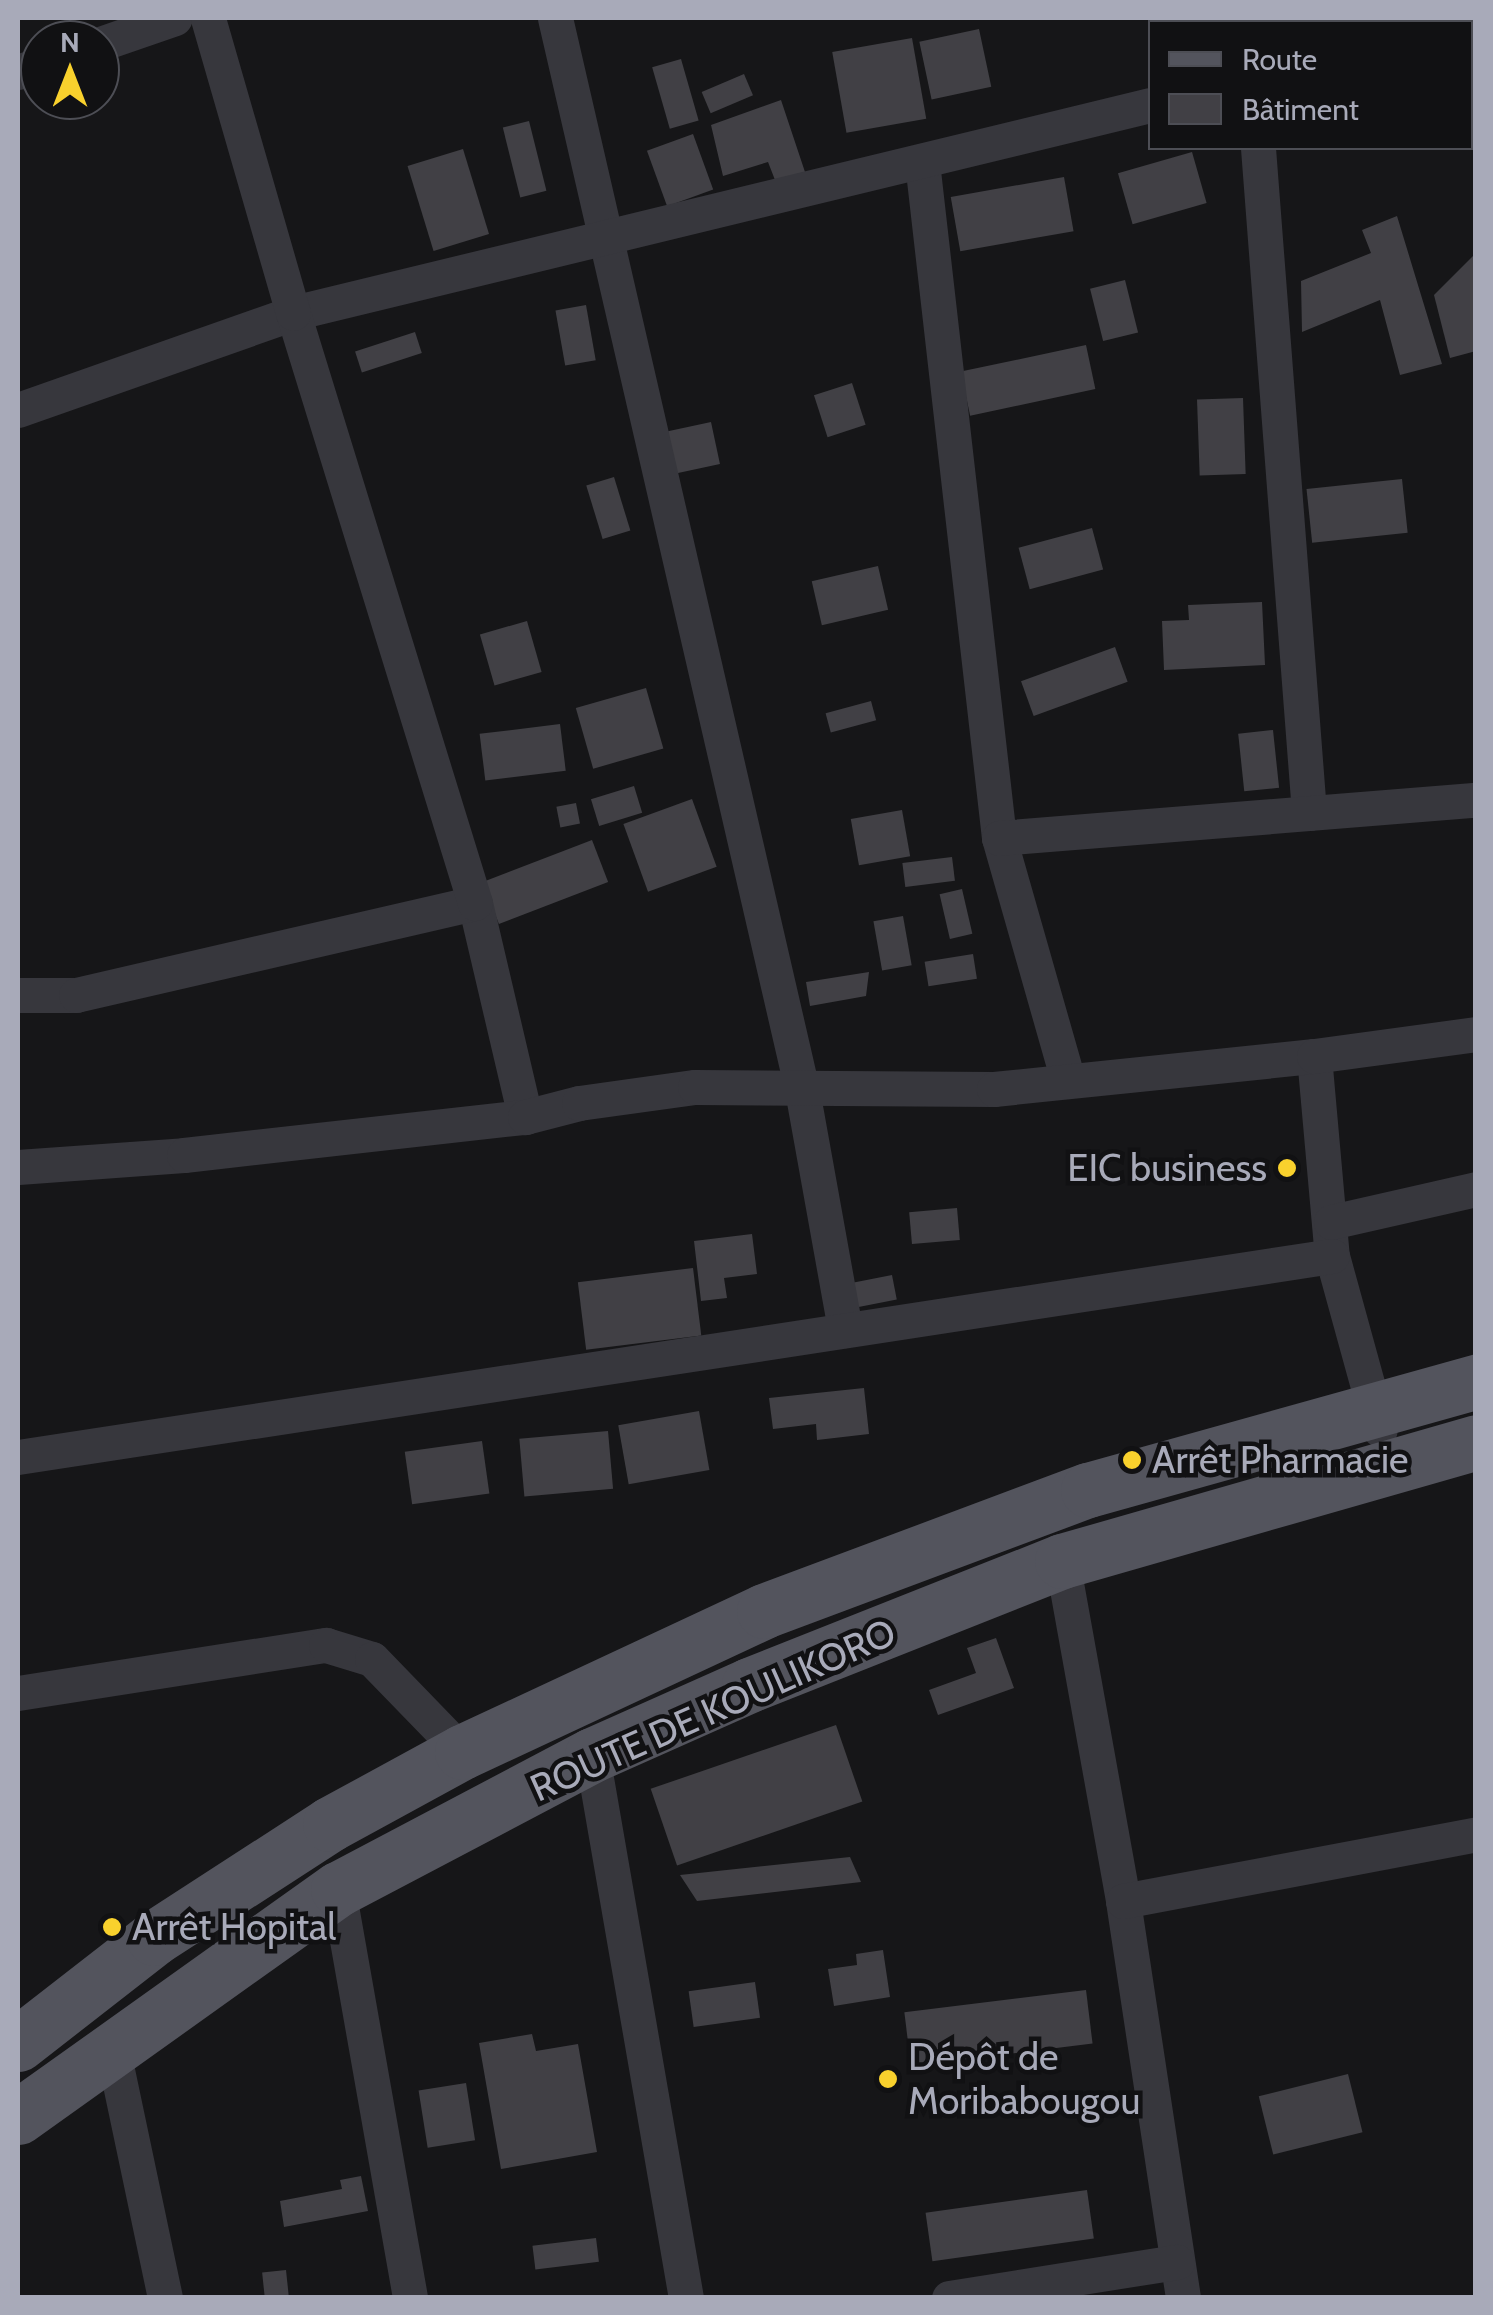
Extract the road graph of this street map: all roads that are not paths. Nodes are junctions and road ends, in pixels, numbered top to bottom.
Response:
1 (175, 18) edge
2 (208, 18) edge
3 (555, 18) edge
4 (120, 37) edge
5 (1148, 106) edge
6 (1258, 150) edge
7 (922, 162) junction
8 (606, 238) junction
9 (293, 313) junction
10 (18, 410) edge
11 (1476, 800) edge
12 (1309, 813) junction
13 (999, 838) junction
14 (475, 903) junction
15 (18, 995) edge
16 (1476, 1034) edge
17 (1314, 1056) junction
18 (1068, 1080) junction
19 (802, 1090) junction
20 (525, 1117) junction
21 (18, 1168) edge
22 (1476, 1189) edge
23 (1331, 1239) junction
24 (845, 1330) junction
25 (1476, 1382) edge
26 (1372, 1411) junction
27 (1476, 1442) edge
28 (18, 1457) edge
29 (1394, 1463) junction
30 (1062, 1561) junction
31 (18, 1694) edge
32 (462, 1752) junction
33 (592, 1755) junction
34 (1476, 1834) edge
35 (338, 1888) junction
36 (1123, 1901) junction
37 (18, 2044) edge
38 (113, 2050) junction
39 (18, 2118) edge
40 (1177, 2262) junction
41 (165, 2298) edge
42 (410, 2298) edge
43 (686, 2298) edge
44 (949, 2298) edge
45 (1182, 2298) edge

1 - 4 street
2 - 9 street
3 - 8 street
5 - 7 street
6 - 12 street
7 - 8 street
7 - 13 street
8 - 9 street
8 - 19 street
9 - 10 street
9 - 14 street
11 - 12 street
12 - 13 street
13 - 18 street
14 - 15 street
14 - 20 street
16 - 17 street
17 - 18 street
17 - 23 street
18 - 19 street
19 - 20 street
19 - 24 street
20 - 21 street
22 - 23 street
23 - 24 street
23 - 26 street
24 - 28 street
25 - 26 main road, ROUTE DE KOULIKORO
26 - 29 street
26 - 32 main road, ROUTE DE KOULIKORO
27 - 29 main road, ROUTE DE KOULIKORO
29 - 30 main road, ROUTE DE KOULIKORO
30 - 33 main road, ROUTE DE KOULIKORO
30 - 36 street
31 - 32 street
32 - 37 main road, ROUTE DE KOULIKORO
33 - 35 main road, ROUTE DE KOULIKORO
33 - 43 street
34 - 36 street
35 - 38 main road, ROUTE DE KOULIKORO
35 - 42 street
36 - 40 street
38 - 39 main road, ROUTE DE KOULIKORO
38 - 41 street
40 - 44 street
40 - 45 street

